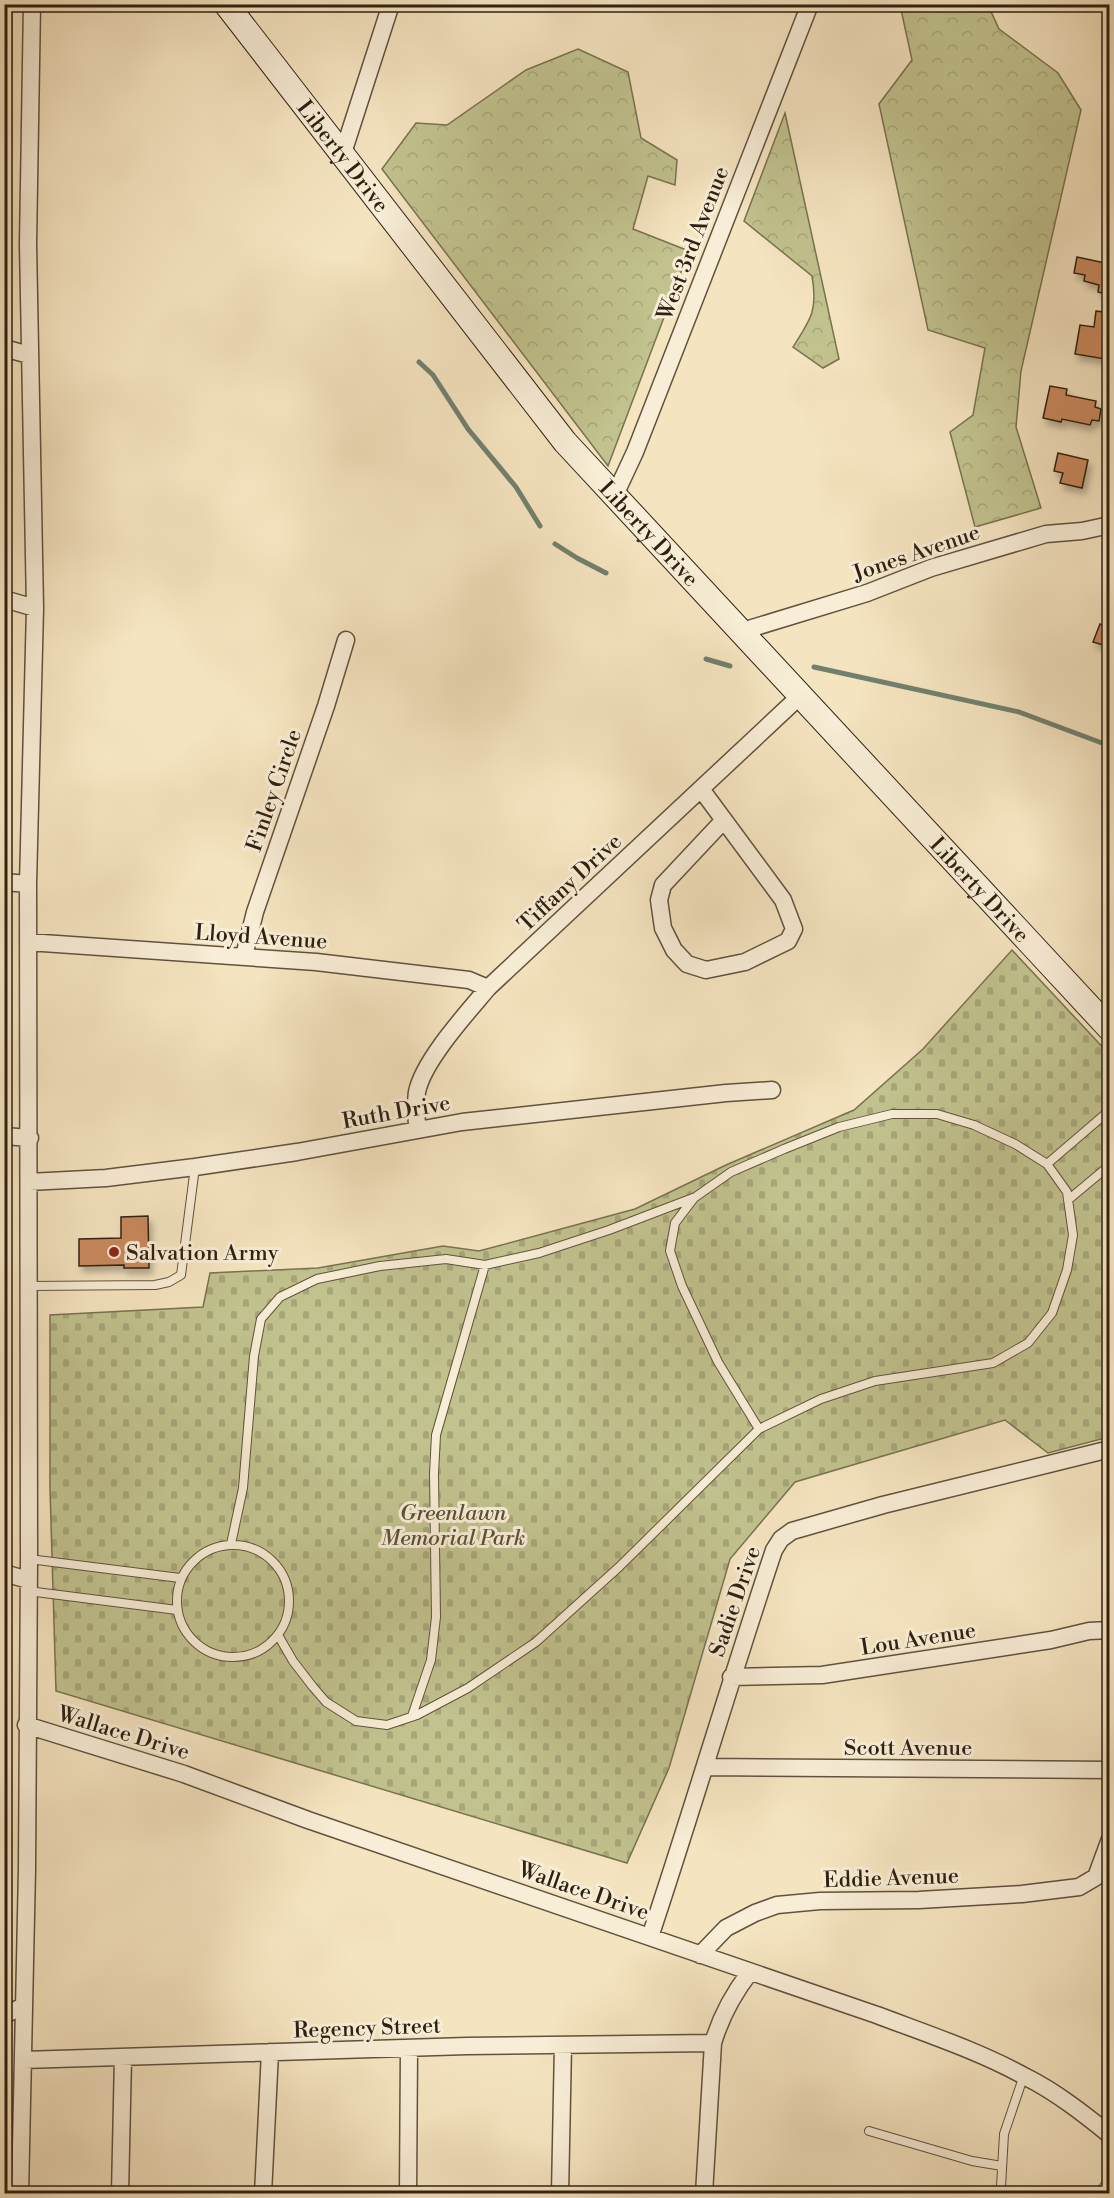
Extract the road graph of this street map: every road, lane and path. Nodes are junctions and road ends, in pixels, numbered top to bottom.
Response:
1 (32, 4) edge
2 (226, 4) edge
3 (391, 4) edge
4 (810, 4) edge
5 (342, 156) junction
6 (4, 348) edge
7 (29, 355) junction
8 (614, 497) junction
9 (1109, 524) edge
10 (4, 599) edge
11 (35, 608) junction
12 (739, 632) junction
13 (346, 640) dead end
14 (800, 696) junction
15 (701, 789) junction
16 (724, 820) junction
17 (4, 882) edge
18 (28, 884) junction
19 (28, 942) junction
20 (244, 956) junction
21 (488, 988) junction
22 (1110, 1029) edge
23 (772, 1090) dead end
24 (1110, 1110) edge
25 (417, 1130) junction
26 (4, 1136) edge
27 (30, 1138) junction
28 (1047, 1164) junction
29 (1110, 1165) edge
30 (194, 1174) junction
31 (29, 1182) junction
32 (694, 1198) junction
33 (1068, 1200) junction
34 (485, 1265) junction
35 (29, 1286) junction
36 (759, 1429) junction
37 (1110, 1449) edge
38 (231, 1544) junction
39 (29, 1559) junction
40 (4, 1573) edge
41 (180, 1578) junction
42 (28, 1585) junction
43 (177, 1610) junction
44 (1110, 1630) edge
45 (278, 1635) junction
46 (731, 1677) junction
47 (411, 1716) junction
48 (26, 1725) junction
49 (705, 1767) junction
50 (1110, 1770) edge
51 (1110, 1839) edge
52 (650, 1937) junction
53 (700, 1955) junction
54 (750, 1971) junction
55 (24, 2006) junction
56 (4, 2015) edge
57 (713, 2043) junction
58 (563, 2045) junction
59 (409, 2049) junction
60 (270, 2052) junction
61 (123, 2056) junction
62 (23, 2060) junction
63 (1024, 2075) junction
64 (868, 2131) dead end
65 (1110, 2135) edge
66 (1002, 2166) junction
67 (1110, 2179) edge
68 (20, 2193) edge
69 (120, 2193) edge
70 (263, 2193) edge
71 (408, 2193) edge
72 (560, 2193) edge
73 (704, 2193) edge
74 (1002, 2193) edge
75 (1098, 2193) edge

1 - 7 street
2 - 5 main road, Liberty Drive
3 - 5 street
4 - 8 street, West 3rd Avenue
5 - 8 main road, Liberty Drive
6 - 7 street
7 - 11 street
8 - 12 main road, Liberty Drive
9 - 12 street, Jones Avenue
10 - 11 street
11 - 18 street
12 - 14 main road, Liberty Drive
13 - 20 street, Finley Circle
14 - 15 street, Tiffany Drive
14 - 22 main road, Liberty Drive
15 - 16 street
15 - 21 street, Tiffany Drive
16 - 16 street
17 - 18 street
18 - 19 street
19 - 20 street, Lloyd Avenue
19 - 27 street
20 - 21 street, Lloyd Avenue
21 - 25 street, Tiffany Drive
23 - 25 street, Ruth Drive
24 - 28 lane
25 - 30 street, Ruth Drive
26 - 27 street
27 - 31 street
28 - 32 lane
28 - 33 lane
29 - 33 lane
30 - 31 street, Ruth Drive
30 - 35 lane
31 - 35 street
32 - 34 lane
32 - 36 lane
33 - 36 lane
34 - 38 lane
34 - 47 lane
35 - 39 street
36 - 47 lane
37 - 46 street, Sadie Drive
38 - 41 lane
38 - 45 lane
39 - 41 lane
39 - 42 street
40 - 42 street
41 - 43 lane
42 - 43 lane
42 - 48 street
43 - 45 lane
44 - 46 street, Lou Avenue
45 - 47 lane
46 - 49 street, Sadie Drive
48 - 52 street, Wallace Drive
48 - 55 street
49 - 50 street, Scott Avenue
49 - 52 street, Sadie Drive
51 - 53 street, Eddie Avenue
52 - 53 street, Wallace Drive
53 - 54 street, Wallace Drive
54 - 57 street
54 - 63 street, Wallace Drive
55 - 56 street
55 - 62 street
57 - 58 street, Regency Street
57 - 73 street
58 - 59 street, Regency Street
58 - 72 street
59 - 60 street, Regency Street
59 - 71 street
60 - 61 street, Regency Street
60 - 70 street
61 - 62 street, Regency Street
61 - 69 street
62 - 68 street
63 - 65 street, Wallace Drive
63 - 66 lane
64 - 66 lane
66 - 74 lane
67 - 75 lane

